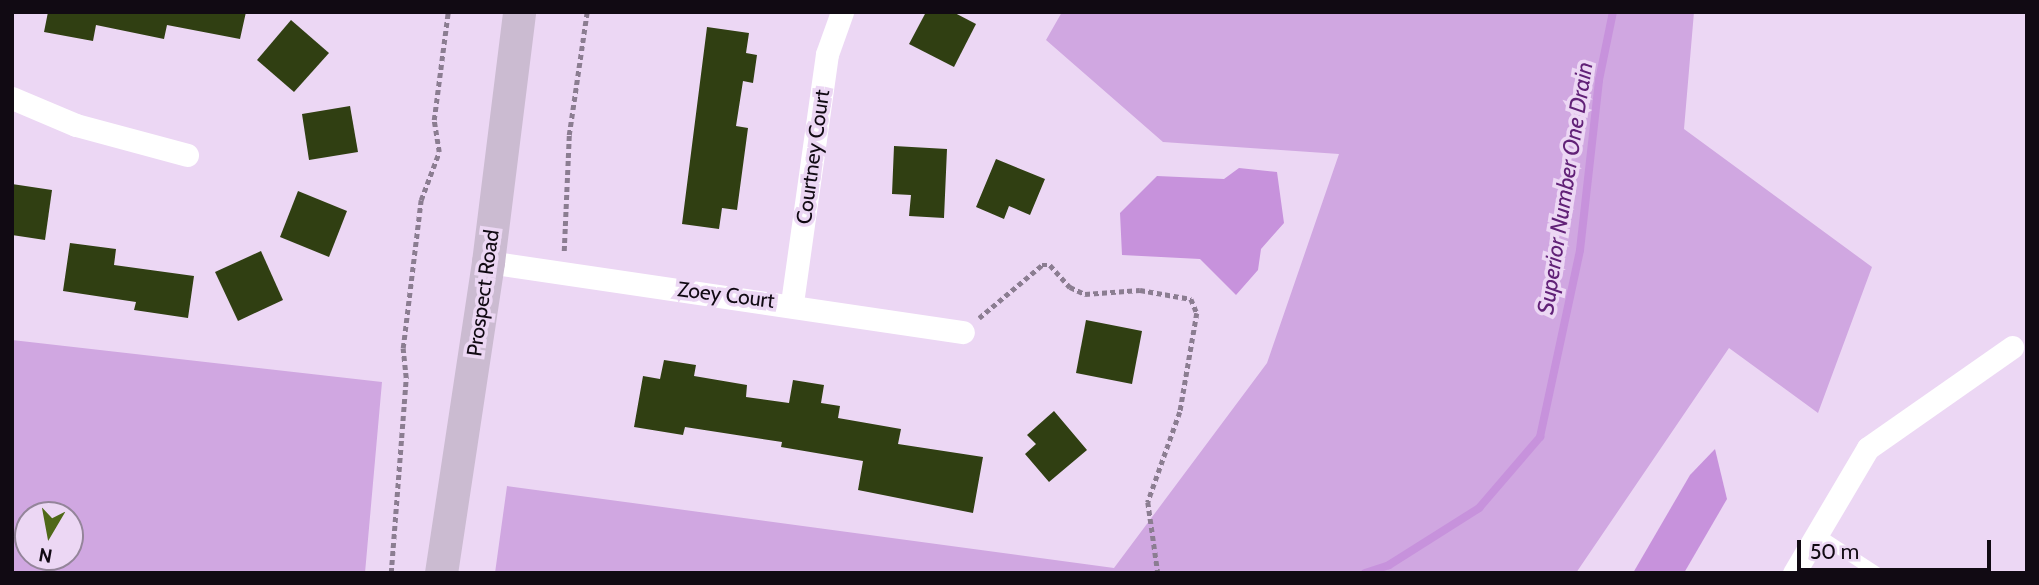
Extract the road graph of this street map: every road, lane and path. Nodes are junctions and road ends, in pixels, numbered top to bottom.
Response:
1 (448, 12) edge
2 (519, 12) edge
3 (587, 12) edge
4 (842, 12) edge
5 (12, 98) edge
6 (187, 155) dead end
7 (564, 250) dead end
8 (488, 262) junction
9 (792, 303) junction
10 (963, 332) joint
11 (2012, 347) dead end
12 (1817, 534) junction
13 (1158, 571) edge
14 (391, 573) edge
15 (441, 573) edge
16 (1794, 573) edge
17 (1877, 573) edge

1 - 14 path
2 - 8 main road, Prospect Road
3 - 7 path
4 - 9 street, Courtney Court
5 - 6 street
8 - 9 street, Zoey Court
8 - 15 main road, Prospect Road
9 - 10 street, Zoey Court
10 - 13 path
11 - 12 street
12 - 16 street
12 - 17 lane

